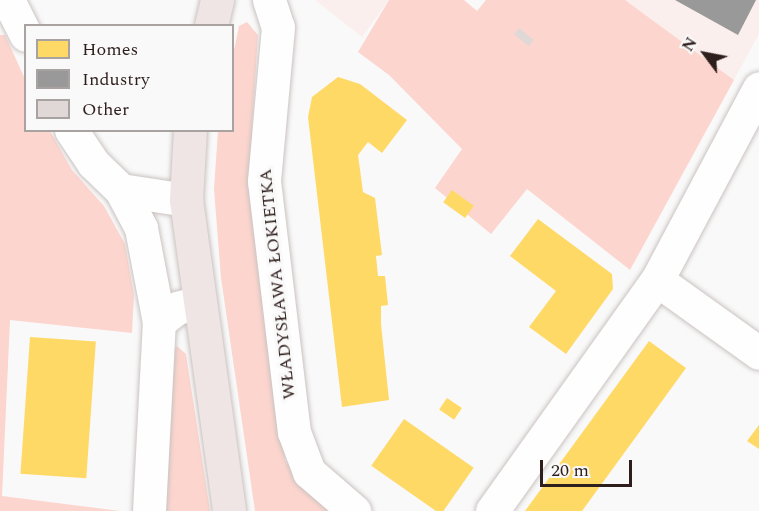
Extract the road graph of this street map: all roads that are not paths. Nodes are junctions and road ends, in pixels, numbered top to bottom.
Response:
1 (8, 0) edge
2 (217, 0) edge
3 (269, 0) edge
4 (211, 24) edge
5 (24, 31) edge
6 (759, 88) edge
7 (72, 132) edge
8 (190, 132) edge
9 (121, 190) junction
10 (186, 200) junction
11 (657, 280) junction
12 (196, 303) junction
13 (159, 322) junction
14 (759, 353) edge
15 (149, 511) edge
16 (229, 511) edge
17 (354, 511) edge
18 (492, 511) edge

1 - 5 street
2 - 4 main road
3 - 17 street, WŁADYSŁAWA ŁOKIETKA
6 - 11 street
7 - 9 street
8 - 10 main road
9 - 10 street
9 - 13 street
10 - 12 main road
11 - 14 street
11 - 18 street
12 - 13 street
12 - 16 main road
13 - 15 street

